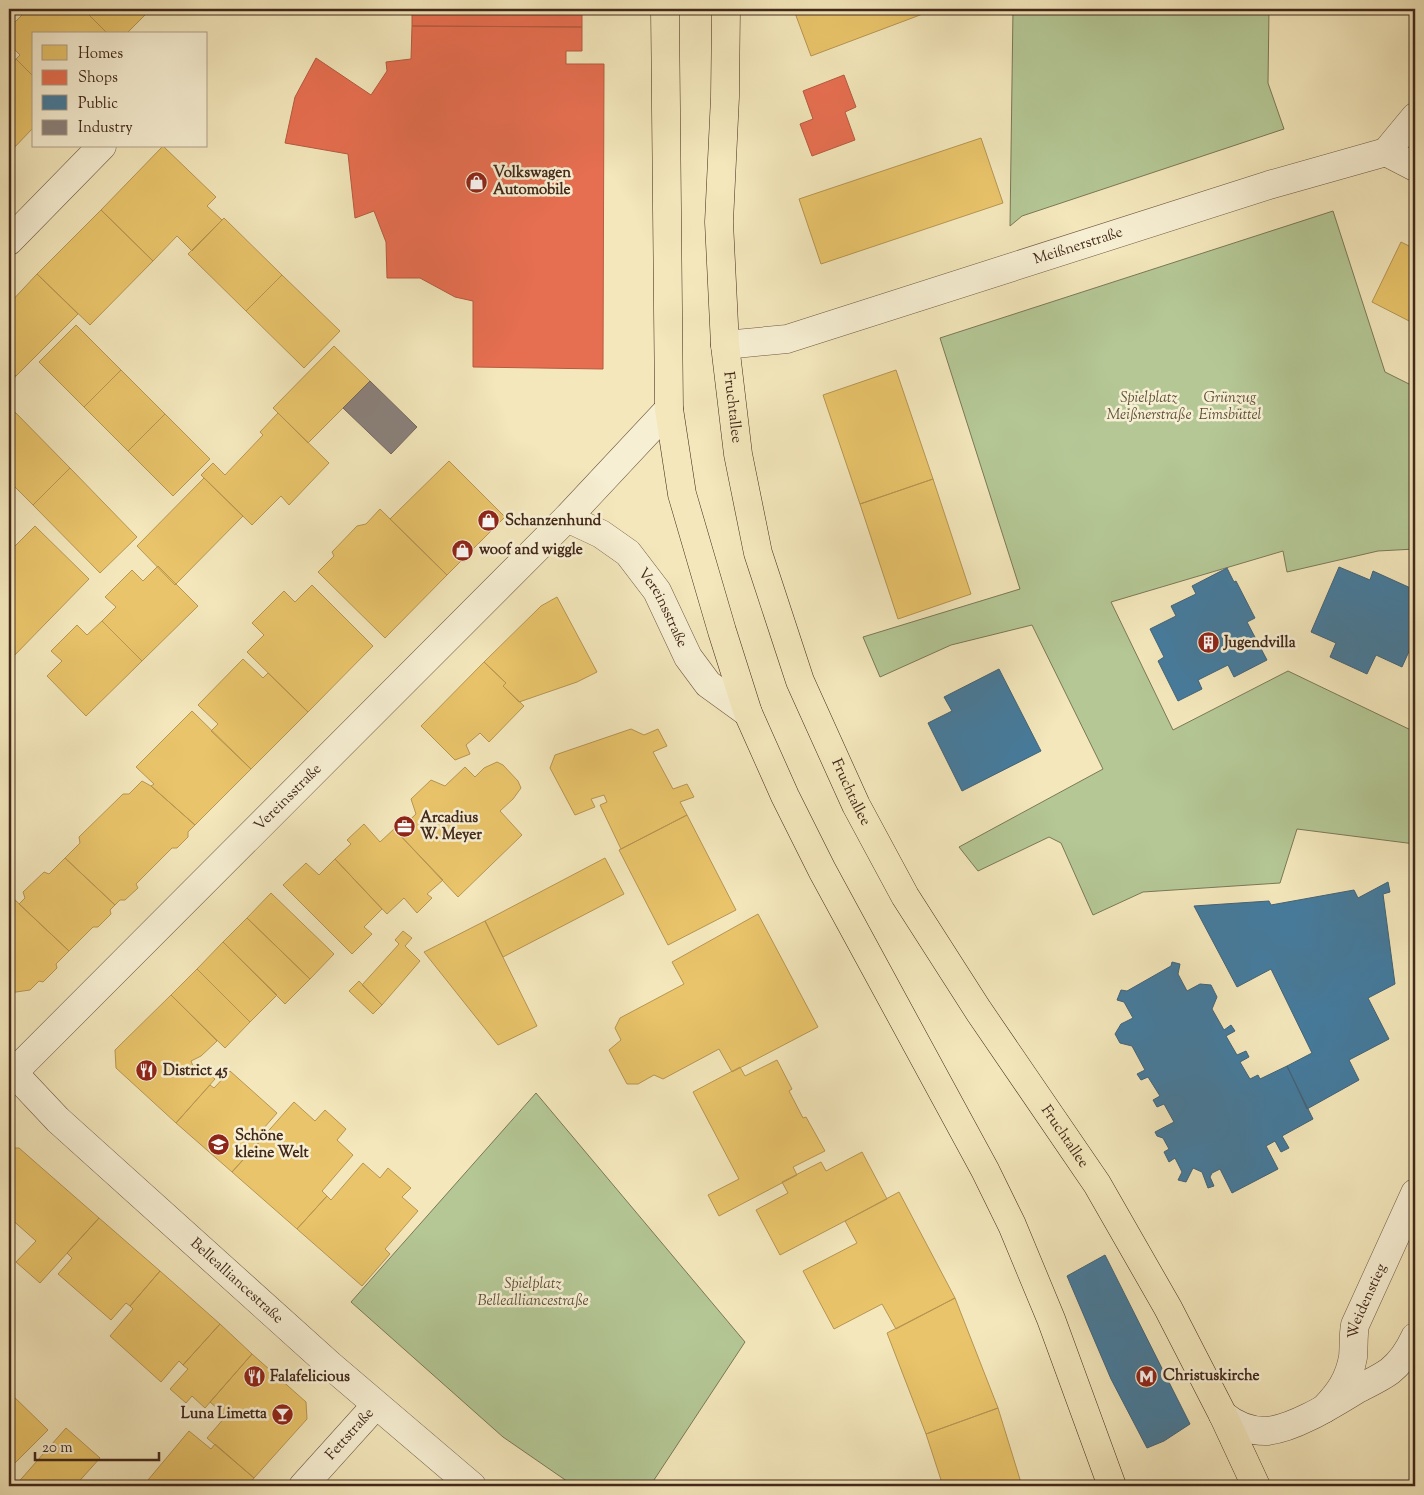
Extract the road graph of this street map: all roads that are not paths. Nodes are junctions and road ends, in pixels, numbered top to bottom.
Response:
1 (666, 9) edge
2 (726, 9) edge
3 (1415, 117) edge
4 (100, 148) edge
5 (1386, 152) junction
6 (1415, 168) edge
7 (9, 242) edge
8 (725, 344) junction
9 (669, 409) junction
10 (567, 518) junction
11 (748, 713) junction
12 (10, 1072) edge
13 (1415, 1193) edge
14 (1415, 1338) edge
15 (376, 1404) junction
16 (1324, 1409) junction
17 (1222, 1415) junction
18 (303, 1486) edge
19 (472, 1486) edge
20 (1112, 1486) edge
21 (1256, 1486) edge

1 - 9 main road
2 - 8 main road, Fruchtallee
3 - 5 street
4 - 7 street
5 - 6 street
5 - 8 street, Meißnerstraße
8 - 17 main road, Fruchtallee
9 - 10 street, Vereinsstraße
9 - 11 main road
10 - 11 street, Vereinsstraße
10 - 12 street, Vereinsstraße
11 - 20 main road
12 - 15 street, Bellealliancestraße
13 - 16 street, Weidenstieg
14 - 16 street, Weidenstieg
15 - 18 street, Fettstraße
15 - 19 street, Bellealliancestraße
16 - 17 street, Weidenstieg
17 - 21 main road, Fruchtallee

